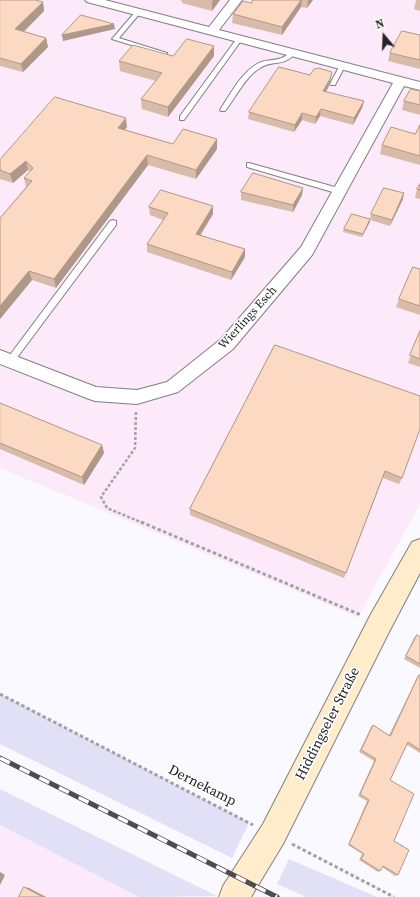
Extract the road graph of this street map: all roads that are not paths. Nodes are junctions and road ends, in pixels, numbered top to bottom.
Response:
1 (91, 0) edge
2 (236, 0) edge
3 (138, 12) junction
4 (212, 31) junction
5 (240, 38) junction
6 (293, 52) junction
7 (165, 54) edge
8 (342, 66) junction
9 (400, 81) junction
10 (334, 84) dead end
11 (420, 86) edge
12 (223, 110) dead end
13 (182, 118) dead end
14 (250, 165) dead end
15 (339, 191) junction
16 (113, 224) dead end
17 (5, 359) edge
18 (420, 550) edge
19 (234, 897) edge

1 - 3 street
2 - 4 street
3 - 4 street
3 - 7 lane
4 - 5 street
5 - 6 street
5 - 13 lane
6 - 8 street
6 - 12 lane
8 - 9 street
8 - 10 lane
9 - 11 street
9 - 15 street, Wierlings Esch
14 - 15 lane
15 - 17 street, Wierlings Esch
16 - 17 lane
18 - 19 street, Hiddingseler Straße

